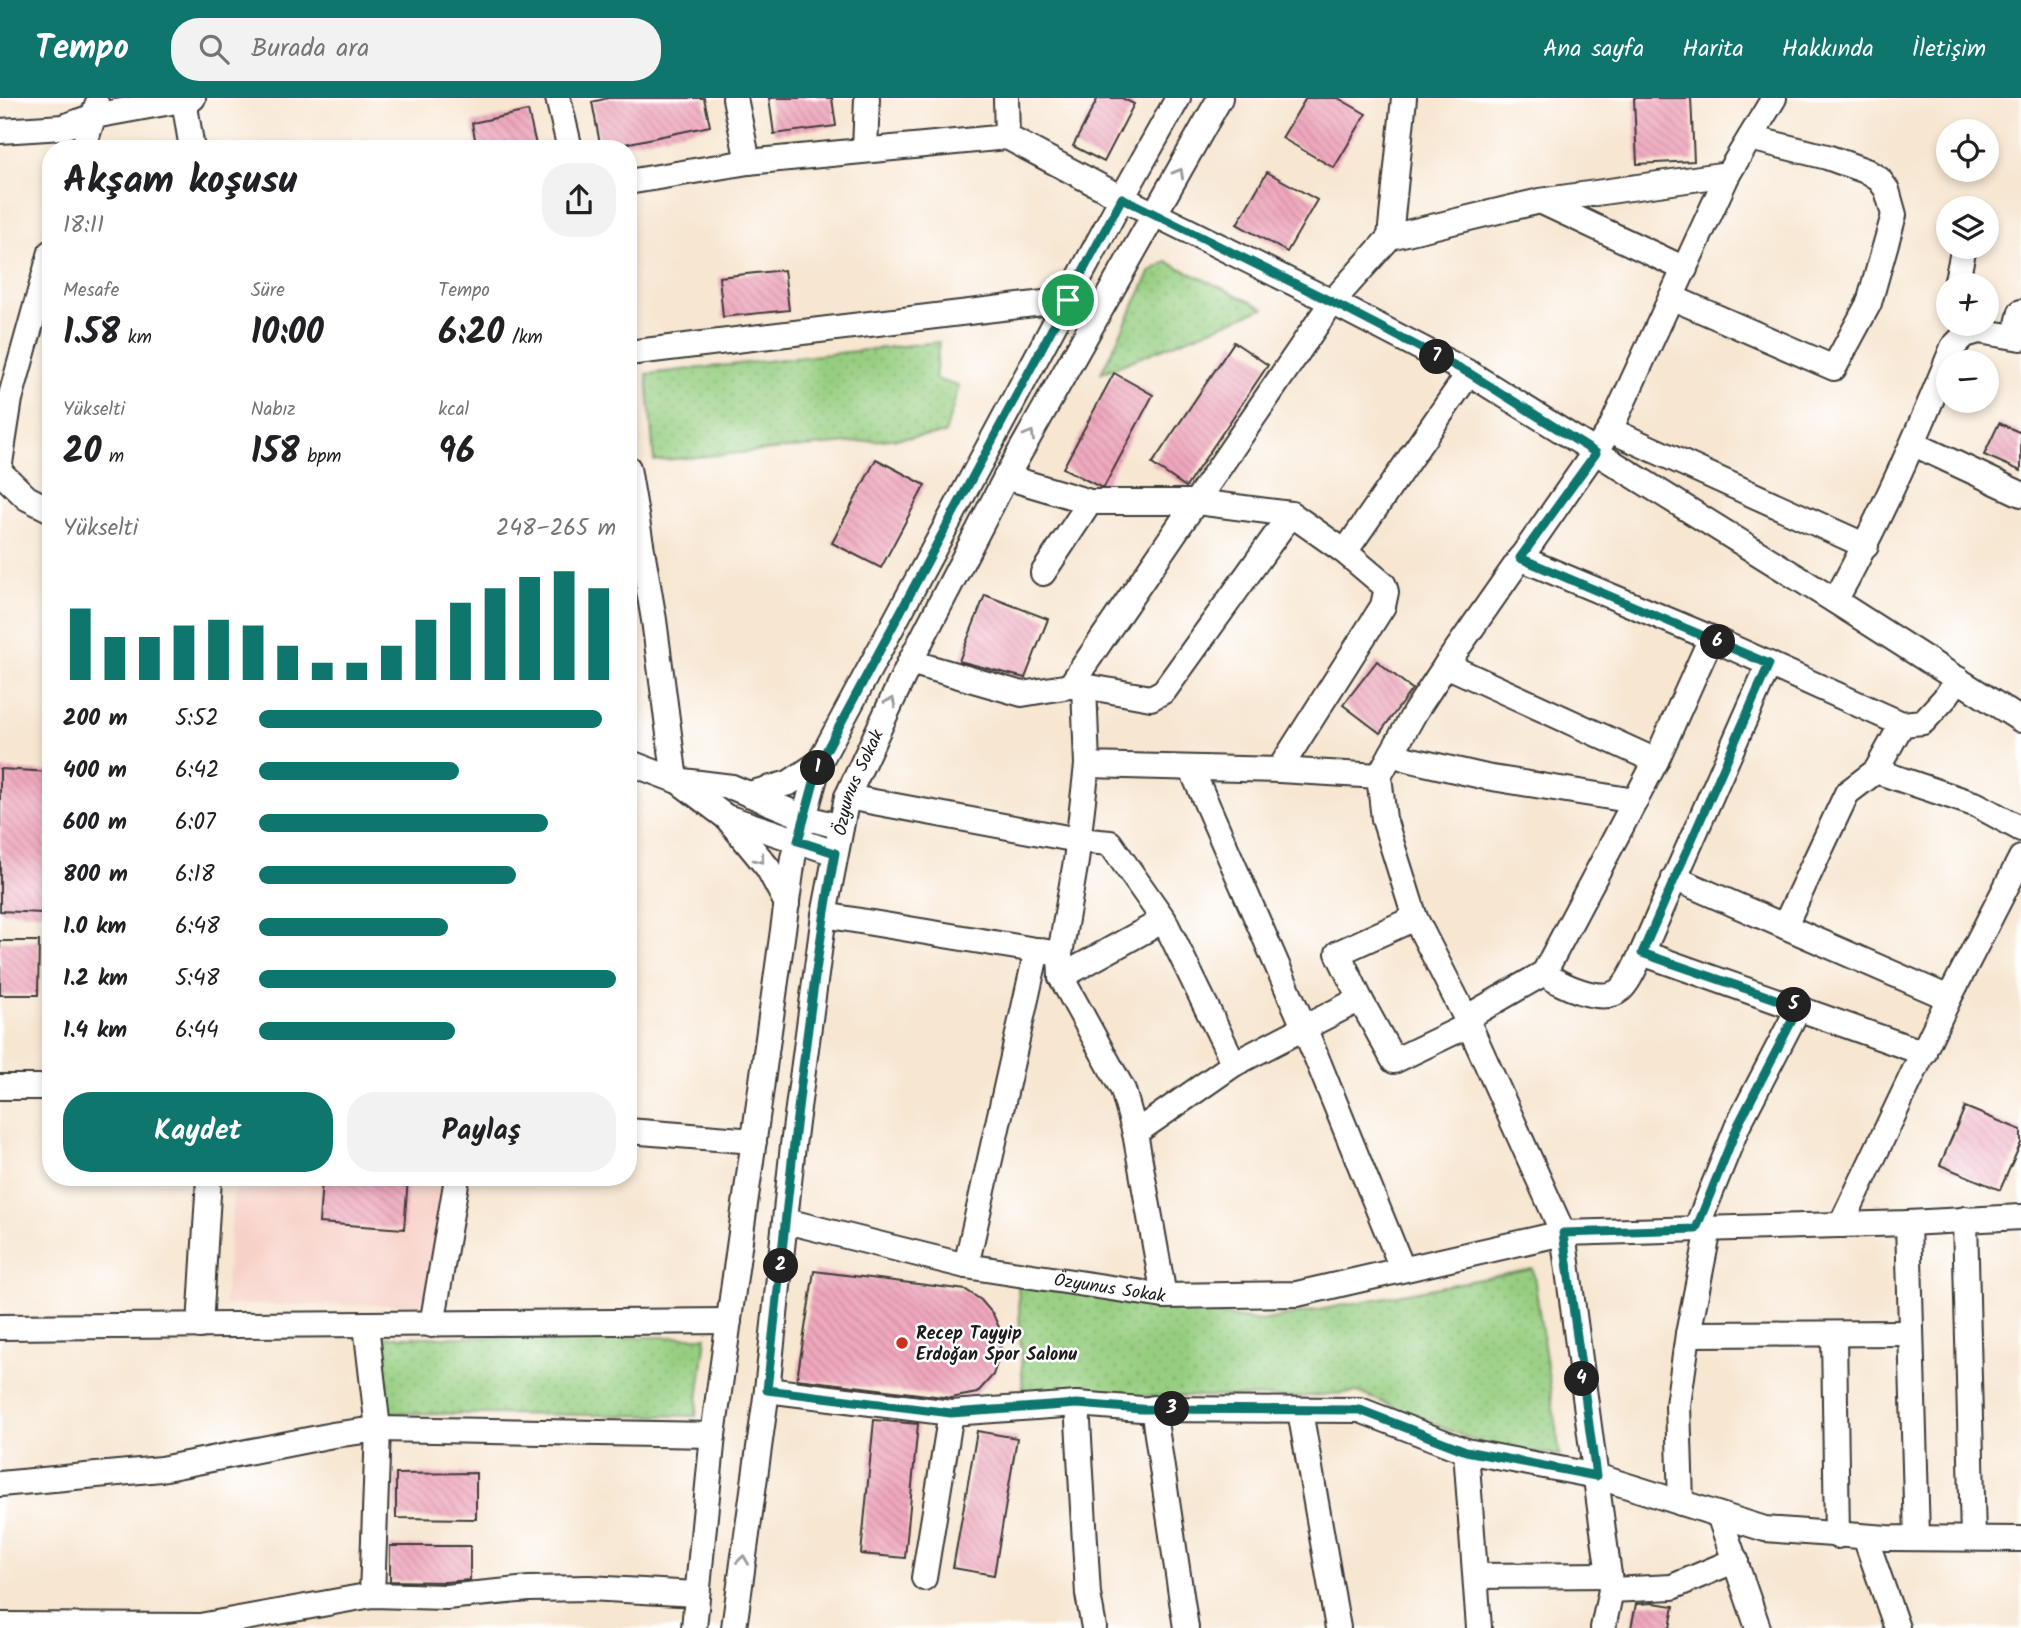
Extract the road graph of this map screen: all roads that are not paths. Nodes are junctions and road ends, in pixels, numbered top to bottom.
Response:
1 (558, 98) edge
2 (735, 98) edge
3 (867, 98) edge
4 (1006, 98) edge
5 (1178, 98) edge
6 (1220, 98) edge
7 (1404, 98) edge
8 (1774, 98) edge
9 (189, 99) edge
10 (97, 107) edge
11 (0, 131) edge
12 (1007, 137) junction
13 (1750, 138) junction
14 (86, 140) edge
15 (191, 140) edge
16 (568, 140) edge
17 (865, 150) junction
18 (748, 162) junction
19 (1728, 174) junction
20 (637, 180) edge
21 (1122, 198) junction
22 (1540, 201) junction
23 (1156, 215) junction
24 (1390, 237) junction
25 (1685, 269) junction
26 (42, 284) edge
27 (1673, 298) junction
28 (1068, 300) junction
29 (1332, 302) junction
30 (2021, 312) edge
31 (1999, 334) edge
32 (1958, 336) edge
33 (2018, 337) edge
34 (637, 353) edge
35 (1469, 373) junction
36 (1610, 430) junction
37 (1914, 444) junction
38 (1596, 453) junction
39 (0, 463) edge
40 (0, 472) edge
41 (1006, 477) junction
42 (2021, 494) edge
43 (1090, 502) junction
44 (1197, 502) junction
45 (42, 506) edge
46 (1291, 514) junction
47 (637, 521) edge
48 (1866, 546) junction
49 (1345, 552) junction
50 (1520, 558) junction
51 (1043, 573) dead end
52 (1835, 601) junction
53 (1711, 638) junction
54 (910, 662) junction
55 (1769, 664) junction
56 (1446, 665) junction
57 (1958, 679) junction
58 (1077, 686) junction
59 (2021, 720) edge
60 (1902, 724) junction
61 (1392, 753) junction
62 (1656, 761) junction
63 (819, 764) junction
64 (637, 765) edge
65 (1087, 765) junction
66 (1191, 768) junction
67 (1279, 770) junction
68 (1876, 771) junction
69 (1379, 776) junction
70 (676, 780) junction
71 (749, 794) junction
72 (847, 797) junction
73 (1635, 801) junction
74 (726, 817) junction
75 (804, 817) junction
76 (841, 827) junction
77 (2021, 829) edge
78 (1078, 840) junction
79 (798, 841) junction
80 (835, 853) junction
81 (2021, 858) edge
82 (1674, 878) junction
83 (787, 904) junction
84 (824, 915) junction
85 (1415, 918) junction
86 (1164, 920) junction
87 (1785, 925) junction
88 (1642, 953) junction
89 (1053, 961) junction
90 (1544, 973) junction
91 (1949, 998) junction
92 (1360, 999) junction
93 (1799, 1007) junction
94 (1468, 1021) junction
95 (1304, 1027) junction
96 (1924, 1053) junction
97 (1234, 1063) junction
98 (0, 1087) edge
99 (42, 1087) edge
100 (637, 1132) edge
101 (1135, 1133) junction
102 (754, 1141) junction
103 (209, 1186) edge
104 (456, 1186) edge
105 (2021, 1217) edge
106 (1965, 1219) junction
107 (786, 1221) junction
108 (1908, 1223) junction
109 (1841, 1225) junction
110 (1702, 1229) junction
111 (1563, 1233) junction
112 (966, 1266) junction
113 (1402, 1268) junction
114 (1164, 1296) junction
115 (729, 1321) junction
116 (366, 1325) junction
117 (432, 1325) junction
118 (200, 1326) junction
119 (0, 1327) edge
120 (1911, 1333) junction
121 (1688, 1334) junction
122 (1833, 1335) junction
123 (767, 1390) junction
124 (1077, 1404) junction
125 (1153, 1408) junction
126 (1300, 1411) junction
127 (951, 1413) junction
128 (378, 1429) junction
129 (713, 1435) junction
130 (1466, 1451) junction
131 (1596, 1476) junction
132 (0, 1484) edge
133 (1681, 1503) junction
134 (1719, 1515) junction
135 (1837, 1536) junction
136 (1865, 1537) junction
137 (1917, 1537) junction
138 (1972, 1538) junction
139 (2021, 1539) edge
140 (1736, 1560) junction
141 (1475, 1576) junction
142 (924, 1578) dead end
143 (1610, 1583) junction
144 (696, 1594) junction
145 (372, 1595) junction
146 (0, 1625) edge
147 (200, 1627) edge
148 (694, 1628) edge
149 (734, 1628) edge
150 (1094, 1628) edge
151 (1186, 1628) edge
152 (1338, 1628) edge
153 (1479, 1628) edge
154 (1603, 1628) edge
155 (1758, 1628) edge
156 (1897, 1628) edge

1 - 16 street
2 - 18 street
3 - 17 street
4 - 12 street
5 - 21 street
23 -> 6 street, Özyunus Sokak
7 - 24 street
8 - 13 street
9 - 10 street
9 - 15 street
10 - 11 street
10 - 14 street
12 - 17 street
12 - 21 street
13 - 19 street
13 - 27 street
17 - 18 street
18 - 20 street
19 - 22 street
19 - 25 street
21 - 23 street
21 - 28 street
22 - 24 street
22 - 25 street
23 - 29 street
41 -> 23 street, Özyunus Sokak
24 - 29 street
25 - 27 street
26 - 39 street
27 - 36 street
28 - 34 street
28 - 63 street
29 - 35 street
29 - 44 street
30 - 33 street
31 - 33 street
32 - 37 street
35 - 38 street
35 - 49 street
36 - 38 street
36 - 48 street
37 - 42 street
37 - 48 street
38 - 50 street
38 - 52 street
40 - 45 street
41 - 43 street
41 - 54 street, Özyunus Sokak
43 - 44 street
43 - 51 street
44 - 46 street
44 - 58 street
46 - 49 street
46 - 58 street
47 - 70 street
48 - 52 street
49 - 67 street
50 - 53 street
50 - 56 street
52 - 57 street
53 - 55 street
53 - 62 street
54 - 58 street
72 -> 54 street, Özyunus Sokak
55 - 60 street
55 - 82 street
56 - 61 street
56 - 62 street
57 - 59 street
57 - 60 street
58 - 65 street
60 - 68 street
61 - 69 street
61 - 73 street
62 - 73 street
63 - 71 street
63 - 75 street
64 - 70 street
65 - 66 street
65 - 78 street
66 - 67 street
66 - 95 street
67 - 69 street
68 - 77 street
68 - 87 street
69 - 85 street
70 - 71 street
70 - 74 street
71 - 75 street
72 - 76 street, Özyunus Sokak
72 - 78 street
73 - 90 street
74 - 79 street
74 -> 83 street
75 - 76 street
75 - 79 street
76 - 80 street, Özyunus Sokak
78 - 86 street
78 - 89 street
79 - 80 street
79 - 83 street
80 - 84 street, Özyunus Sokak
81 - 91 street
82 - 87 street
82 - 88 street
83 - 102 street
84 - 89 street
84 - 107 street, Özyunus Sokak
85 - 92 street
85 - 94 street
86 - 89 street
86 - 97 street
87 - 91 street
88 - 90 street
88 - 93 street
89 - 101 street
89 - 112 street
90 - 94 street
91 - 96 street
92 - 94 street
92 - 95 street
93 - 96 street
93 - 110 street
94 - 111 street
95 - 97 street
95 - 113 street
96 - 109 street
97 - 101 street
98 - 99 street
100 - 102 street
101 - 114 street
102 - 115 street
103 - 118 street
104 - 117 street
105 - 106 street, Özyunus Sokak
106 - 108 street, Özyunus Sokak
106 - 138 street
107 - 112 street, Özyunus Sokak
107 - 123 street
108 - 109 street, Özyunus Sokak
108 - 120 street
109 - 110 street, Özyunus Sokak
110 - 111 street, Özyunus Sokak
110 - 121 street
111 - 113 street, Özyunus Sokak
111 - 131 street
112 - 114 street, Özyunus Sokak
113 - 114 street, Özyunus Sokak
115 - 117 street
115 - 129 street
116 - 117 street
116 - 118 street
116 - 128 street
118 - 119 street
120 - 122 street
120 - 137 street
121 - 122 street
121 - 133 street
122 - 135 street
123 - 127 street
149 -> 123 street
124 - 125 street
124 - 127 street
124 - 150 street
125 - 126 street
125 - 151 street
126 - 130 street
126 - 152 street
127 - 142 street
128 - 129 street
128 - 132 street
128 - 145 street
129 - 144 street
130 - 131 street
130 - 141 street
131 - 133 street
131 - 143 street
133 - 134 street
134 - 135 street
134 - 140 street
135 - 136 street
136 - 137 street
136 - 156 street
137 - 138 street
138 - 139 street
140 - 143 street
140 - 155 street
141 - 143 street
141 - 153 street
143 - 154 street
144 - 145 street
144 - 148 street
145 - 147 street
146 - 147 street

